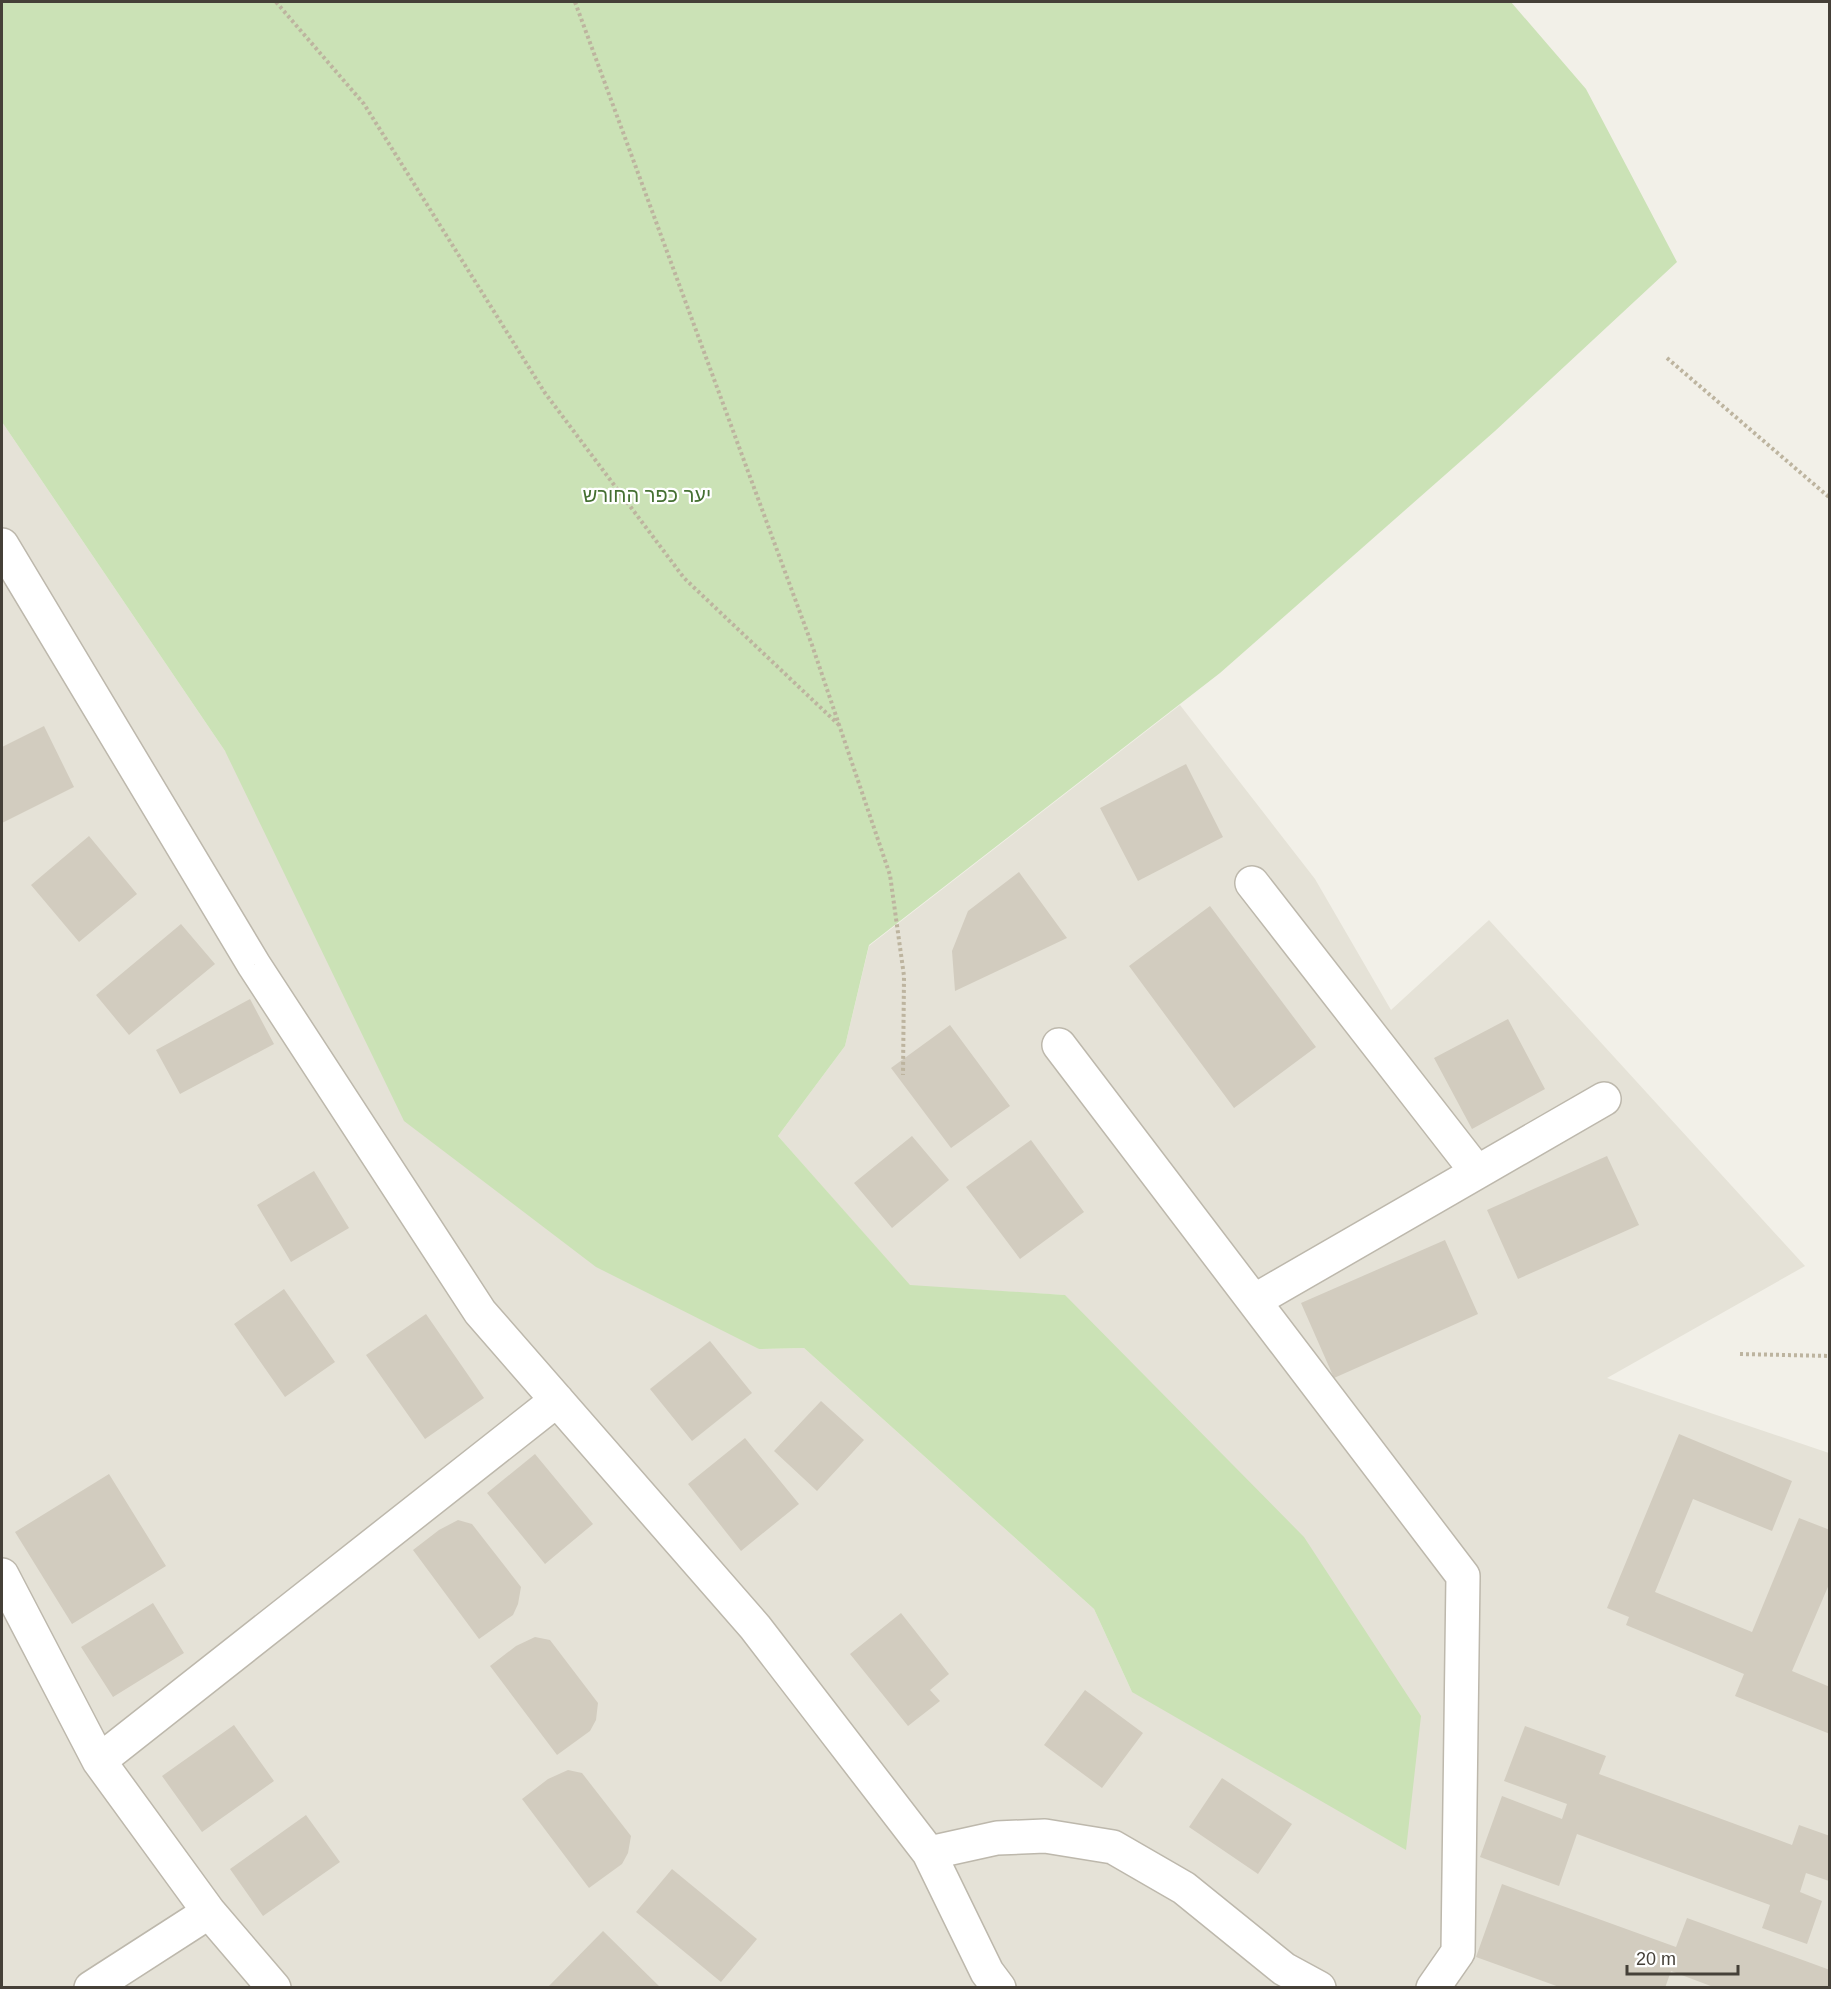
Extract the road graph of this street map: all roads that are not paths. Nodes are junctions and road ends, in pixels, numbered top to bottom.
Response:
1 (2, 544) edge
2 (1252, 883) dead end
3 (1059, 1045) dead end
4 (1604, 1099) dead end
5 (1477, 1172) junction
6 (1254, 1301) junction
7 (557, 1400) junction
8 (2, 1575) edge
9 (99, 1761) junction
10 (929, 1853) junction
11 (209, 1912) junction
12 (91, 1988) edge
13 (274, 1988) edge
14 (999, 1988) edge
15 (1319, 1988) edge
16 (1433, 1988) edge

1 - 7 street
2 - 5 street
3 - 6 street
4 - 5 street
5 - 6 street
6 - 16 street
7 - 9 street
7 - 10 street
8 - 9 street
9 - 11 street
10 - 14 street
10 - 15 street
11 - 12 street
11 - 13 street

